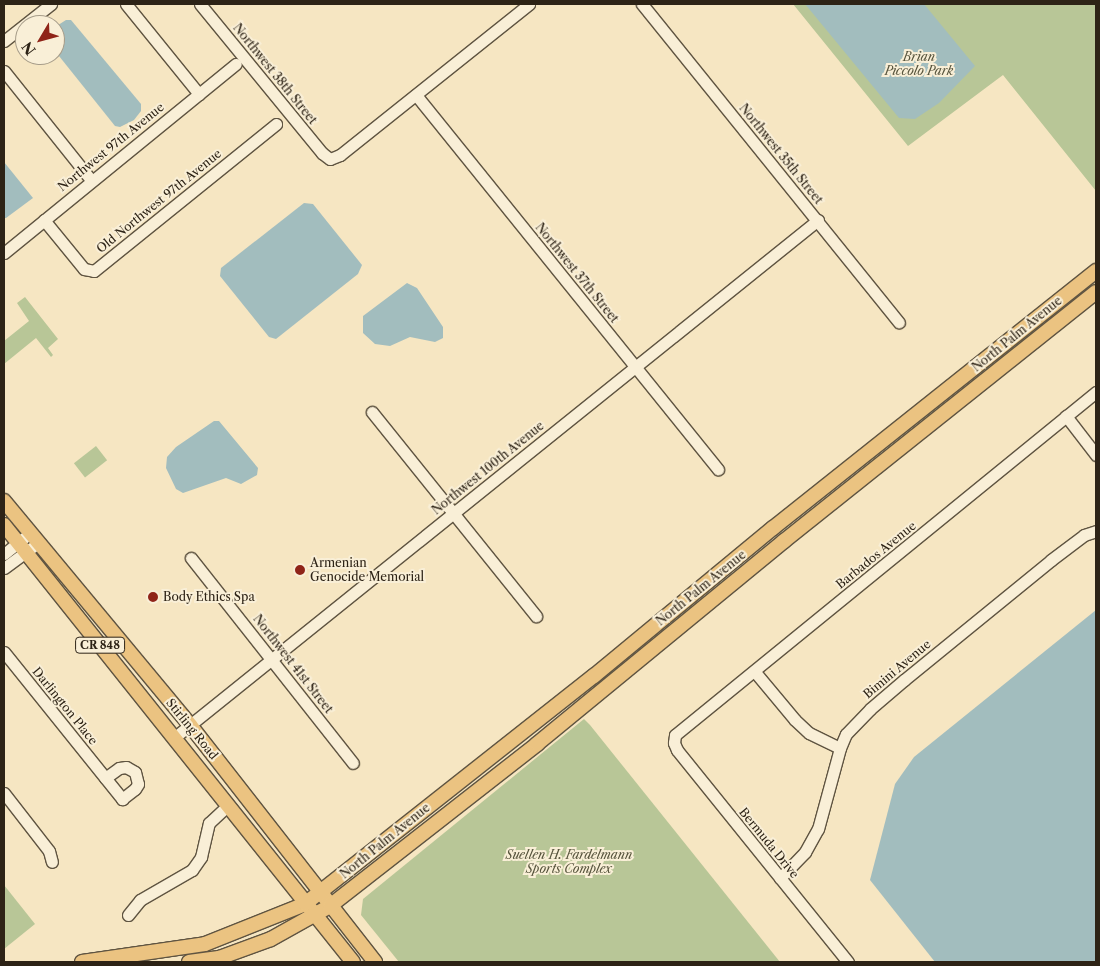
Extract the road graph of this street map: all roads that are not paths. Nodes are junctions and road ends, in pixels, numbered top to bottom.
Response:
1 (51, 4) edge
2 (126, 4) edge
3 (200, 4) edge
4 (529, 4) edge
5 (642, 4) edge
6 (4, 41) edge
7 (236, 64) dead end
8 (4, 71) edge
9 (199, 94) junction
10 (416, 95) junction
11 (276, 124) dead end
12 (91, 180) junction
13 (44, 220) junction
14 (818, 220) junction
15 (4, 253) edge
16 (1096, 270) edge
17 (1096, 292) edge
18 (899, 322) dead end
19 (635, 367) junction
20 (1096, 392) edge
21 (372, 412) dead end
22 (1066, 416) junction
23 (1096, 455) edge
24 (718, 469) dead end
25 (4, 501) edge
26 (454, 514) junction
27 (4, 525) edge
28 (1096, 531) edge
29 (34, 538) junction
30 (22, 547) junction
31 (4, 554) edge
32 (192, 558) dead end
33 (4, 568) edge
34 (708, 582) junction
35 (718, 595) junction
36 (536, 616) dead end
37 (4, 652) edge
38 (272, 659) junction
39 (756, 672) junction
40 (190, 725) junction
41 (175, 737) junction
42 (674, 738) joint
43 (840, 748) junction
44 (353, 763) dead end
45 (105, 778) dead end
46 (4, 792) edge
47 (228, 805) junction
48 (52, 862) dead end
49 (780, 878) junction
50 (320, 892) junction
51 (305, 904) junction
52 (330, 906) junction
53 (128, 915) dead end
54 (316, 916) junction
55 (82, 962) edge
56 (189, 962) edge
57 (353, 962) edge
58 (375, 962) edge
59 (848, 962) edge

1 - 6 street
2 - 9 street
3 - 10 street, Northwest 38th Street
4 - 10 street
5 - 14 street, Northwest 35th Street
7 - 9 street, Northwest 97th Avenue
8 - 12 street
9 - 12 street, Northwest 97th Avenue
10 - 19 street, Northwest 37th Street
11 - 13 street, Old Northwest 97th Avenue
12 - 13 street, Northwest 97th Avenue
13 - 15 street, Northwest 97th Avenue
14 - 18 street, Northwest 35th Street
14 - 19 street, Northwest 100th Avenue
16 - 34 main road, North Palm Avenue
17 - 35 main road, North Palm Avenue
19 - 24 street, Northwest 37th Street
19 - 26 street, Northwest 100th Avenue
20 - 22 street, Barbados Avenue
21 - 26 street
22 - 23 street
22 - 39 street, Barbados Avenue
25 - 29 main road, Stirling Road / CR 848
26 - 36 street
26 - 38 street, Northwest 100th Avenue
27 - 30 main road, Stirling Road / CR 848
28 - 43 street, Bimini Avenue
29 - 30 street
29 - 40 main road, Stirling Road / CR 848
30 - 31 street
30 - 33 street
30 - 41 main road, Stirling Road / CR 848
32 - 38 street, Northwest 41st Street
34 - 35 main road
34 - 50 main road, North Palm Avenue
35 - 52 main road, North Palm Avenue
37 - 45 street, Darlington Place
38 - 40 street, Northwest 100th Avenue
38 - 44 street, Northwest 41st Street
39 - 42 street, Barbados Avenue
39 - 43 street
40 - 41 street, Northwest 100th Avenue
40 - 50 main road, Stirling Road / CR 848
41 - 47 main road, Stirling Road / CR 848
42 - 49 street, Bermuda Drive
43 - 49 street, Bimini Avenue
46 - 48 street
47 - 51 main road, Stirling Road / CR 848
47 - 53 street
49 - 59 street, Bermuda Drive
50 - 51 main road, North Palm Avenue
50 - 52 main road, Stirling Road / CR 848
51 - 54 main road, Stirling Road / CR 848
51 - 55 main road, North Palm Avenue
52 - 54 main road, North Palm Avenue
52 - 58 main road, Stirling Road / CR 848
54 - 56 main road, North Palm Avenue
54 - 57 main road, Stirling Road / CR 848

